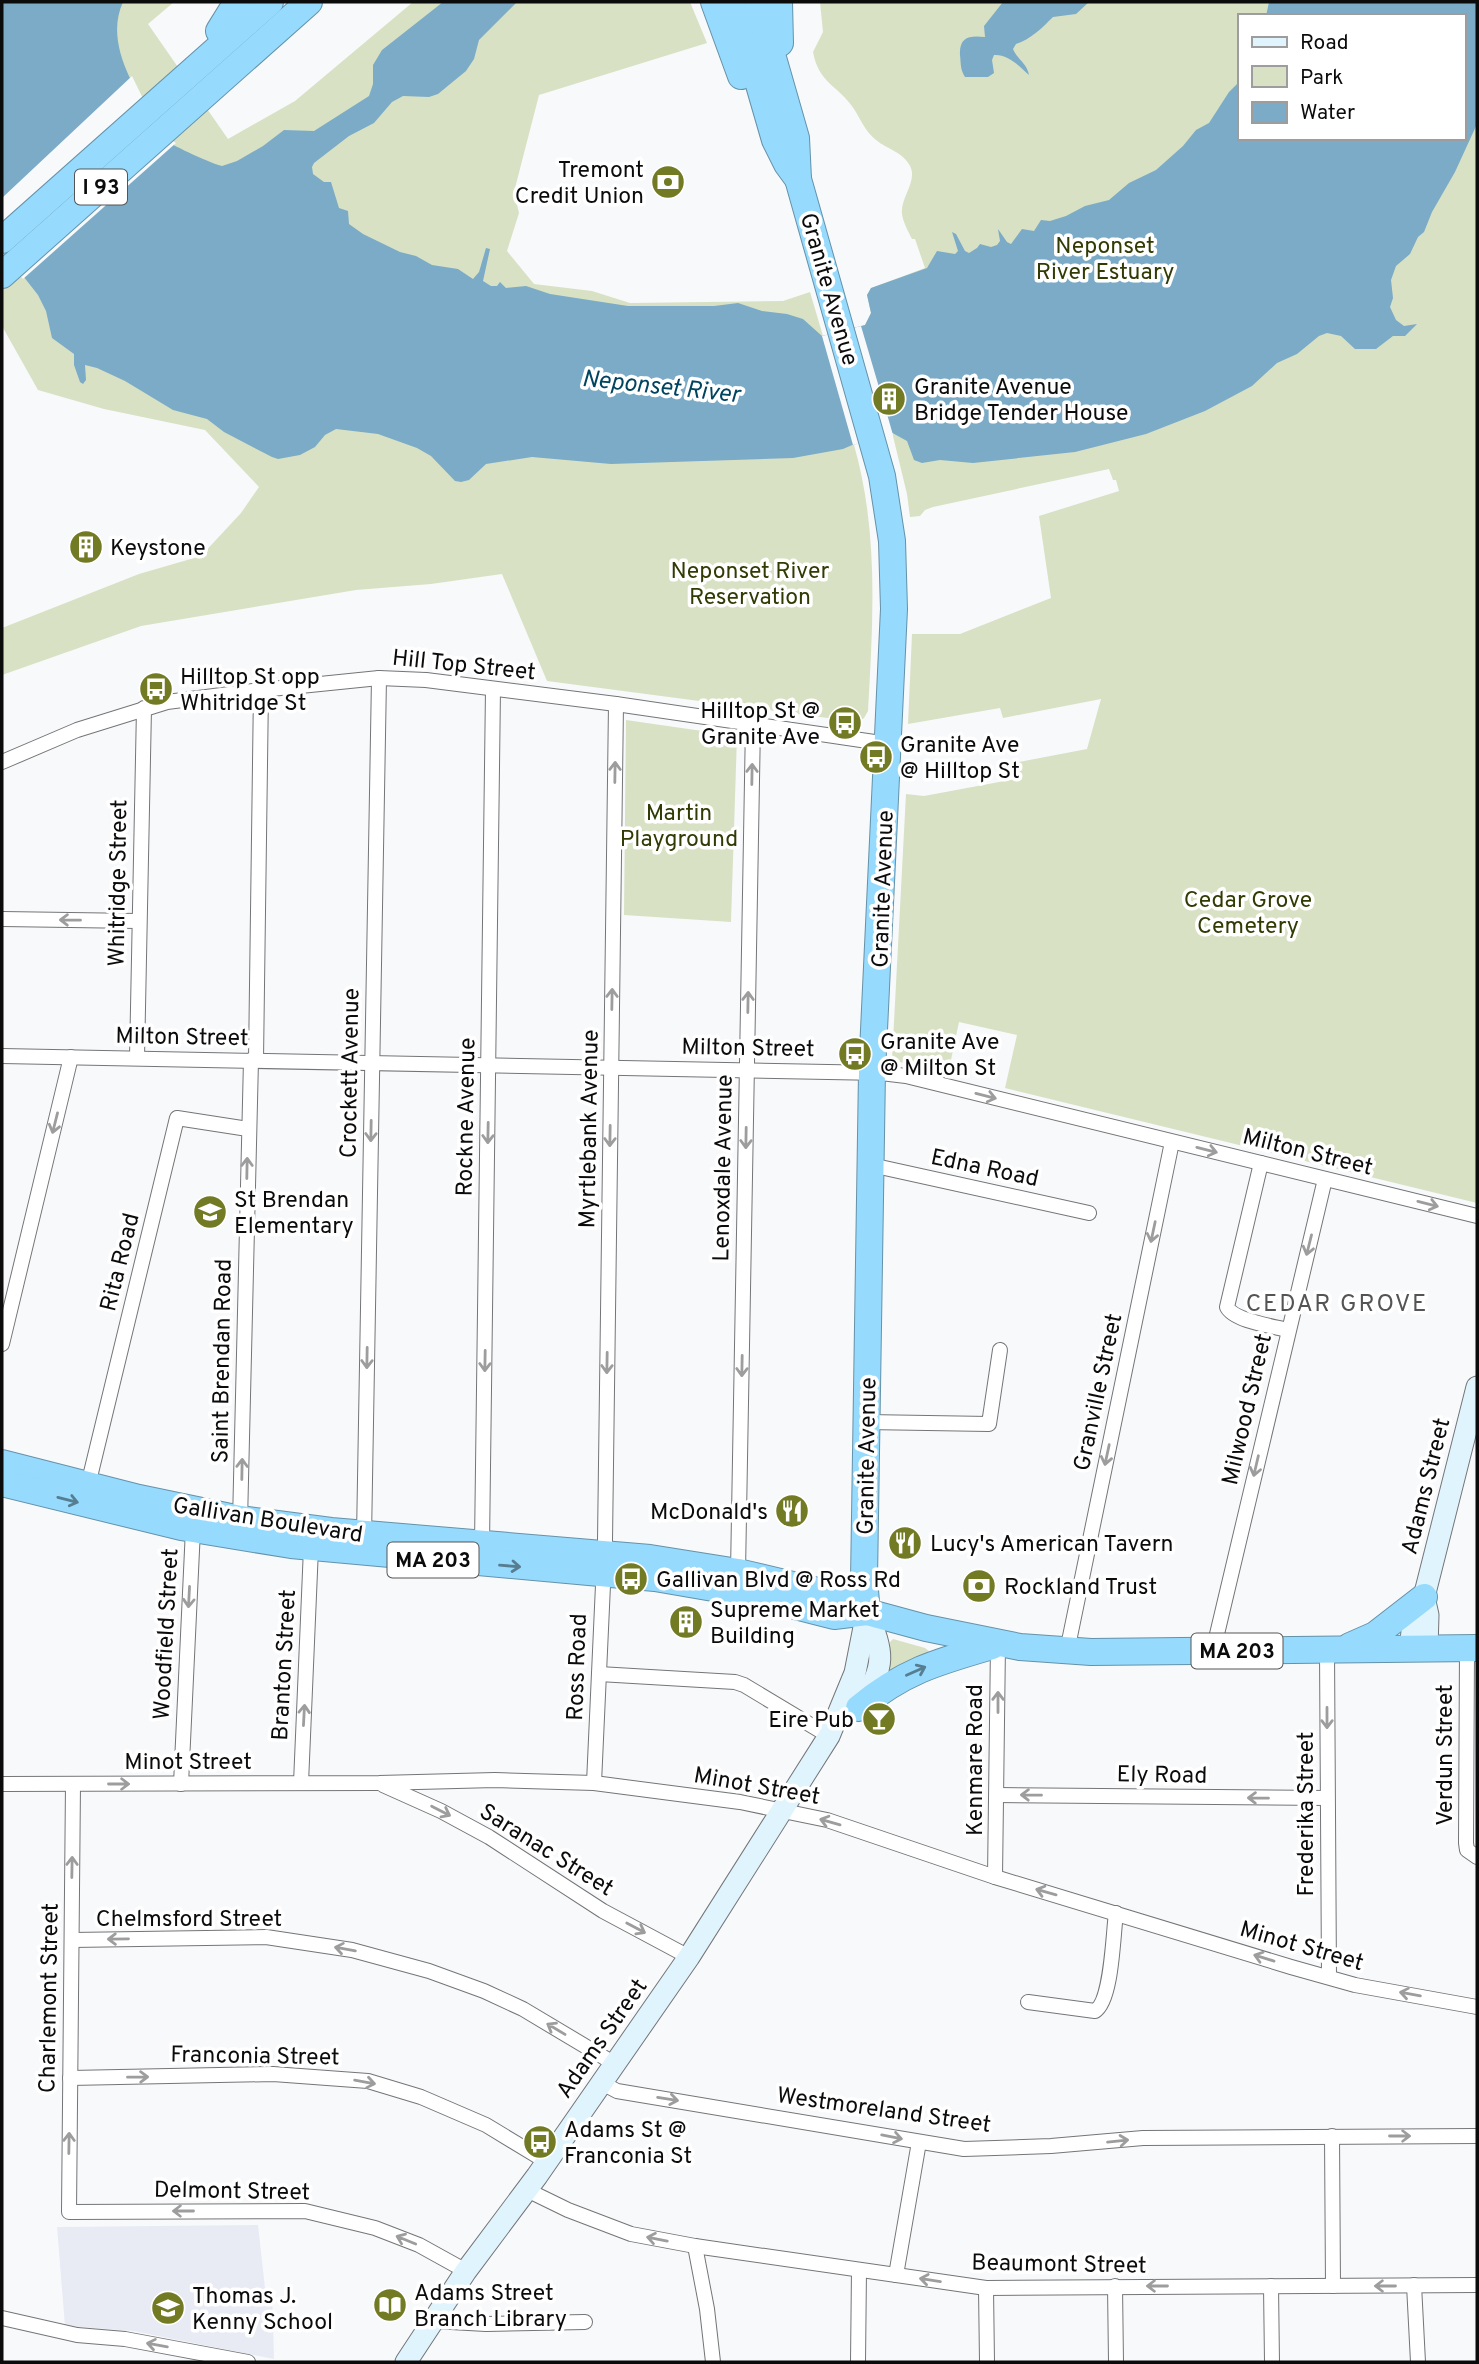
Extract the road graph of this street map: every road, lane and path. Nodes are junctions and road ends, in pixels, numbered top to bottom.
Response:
1 (237, 2) edge
2 (252, 2) edge
3 (270, 2) edge
4 (291, 2) edge
5 (309, 2) edge
6 (714, 2) edge
7 (736, 2) edge
8 (757, 2) edge
9 (779, 2) edge
10 (219, 31) junction
11 (190, 83) junction
12 (785, 101) junction
13 (780, 152) junction
14 (798, 179) junction
15 (2, 225) edge
16 (2, 240) edge
17 (2, 259) edge
18 (2, 275) edge
19 (379, 678) junction
20 (493, 689) junction
21 (261, 690) junction
22 (616, 704) junction
23 (144, 708) junction
24 (753, 724) junction
25 (888, 744) junction
26 (2, 762) edge
27 (2, 919) edge
28 (138, 921) junction
29 (2, 1056) edge
30 (71, 1057) junction
31 (137, 1058) junction
32 (254, 1060) junction
33 (373, 1063) junction
34 (489, 1065) junction
35 (611, 1067) junction
36 (747, 1070) junction
37 (872, 1072) junction
38 (248, 1129) junction
39 (1172, 1142) junction
40 (1261, 1163) junction
41 (871, 1165) junction
42 (1325, 1179) junction
43 (1089, 1213) dead end
44 (1477, 1216) edge
45 (1288, 1330) junction
46 (2, 1344) edge
47 (1000, 1350) dead end
48 (1477, 1387) edge
49 (866, 1422) junction
50 (1469, 1452) edge
51 (2, 1463) edge
52 (2, 1483) edge
53 (88, 1486) junction
54 (240, 1528) junction
55 (192, 1529) junction
56 (363, 1544) junction
57 (482, 1545) junction
58 (311, 1548) junction
59 (603, 1563) junction
60 (738, 1572) junction
61 (1424, 1597) junction
62 (867, 1612) junction
63 (998, 1644) junction
64 (1418, 1649) junction
65 (1472, 1649) edge
66 (1334, 1650) junction
67 (1067, 1651) junction
68 (1213, 1651) junction
69 (599, 1674) junction
70 (859, 1709) junction
71 (829, 1736) junction
72 (301, 1783) junction
73 (379, 1783) junction
74 (594, 1783) junction
75 (2, 1784) edge
76 (74, 1784) junction
77 (181, 1784) junction
78 (997, 1795) junction
79 (1327, 1798) junction
80 (781, 1811) junction
81 (1477, 1857) edge
82 (995, 1877) junction
83 (1116, 1913) junction
84 (72, 1940) junction
85 (689, 1956) junction
86 (1329, 1977) junction
87 (1028, 2002) dead end
88 (1477, 2007) edge
89 (615, 2064) junction
90 (70, 2078) junction
91 (602, 2083) junction
92 (1332, 2136) junction
93 (1477, 2136) edge
94 (919, 2142) junction
95 (547, 2162) junction
96 (527, 2190) junction
97 (69, 2211) joint
98 (695, 2246) junction
99 (859, 2270) junction
100 (467, 2271) junction
101 (896, 2275) junction
102 (1477, 2285) edge
103 (1115, 2286) junction
104 (1271, 2286) junction
105 (1333, 2286) junction
106 (1414, 2286) junction
107 (986, 2288) junction
108 (2, 2318) edge
109 (433, 2321) junction
110 (585, 2322) dead end
111 (248, 2362) edge
112 (406, 2362) edge
113 (713, 2362) edge
114 (858, 2362) edge
115 (987, 2362) edge
116 (1116, 2362) edge
117 (1272, 2362) edge
118 (1418, 2362) edge

1 - 10 highway
2 - 10 highway, I 93
3 - 11 highway, I 93
4 - 11 highway, I 93
5 - 11 highway, I 93
6 - 13 highway
7 - 13 highway, Granite Avenue
8 - 12 highway, Granite Avenue
9 - 12 highway
10 - 11 highway, I 93
11 - 15 highway, I 93
11 - 16 highway, I 93
11 - 17 highway, I 93
11 - 18 highway, I 93
12 - 14 highway, Granite Avenue
13 - 14 highway, Granite Avenue
14 - 25 highway, Granite Avenue
19 - 20 street, Hill Top Street
19 - 21 street, Hill Top Street
19 - 33 street, Crockett Avenue
20 - 22 street, Hill Top Street
20 - 34 street, Rockne Avenue
21 - 23 street, Hill Top Street
21 - 32 street, Saint Brendan Road
22 - 24 street, Hill Top Street
35 -> 22 street, Myrtlebank Avenue
23 - 26 street, Hill Top Street
23 - 28 street, Whitridge Street
24 - 25 street, Hill Top Street
36 -> 24 street, Lenoxdale Avenue
25 - 37 highway, Granite Avenue
28 -> 27 street
28 - 31 street, Whitridge Street
29 - 30 street, Milton Street
30 - 31 street, Milton Street
30 -> 46 street
31 - 32 street, Milton Street
32 - 33 street, Milton Street
32 - 38 street, Saint Brendan Road
33 - 34 street, Milton Street
33 -> 56 street, Crockett Avenue
34 - 35 street, Milton Street
34 -> 57 street, Rockne Avenue
35 - 36 street, Milton Street
35 -> 59 street, Myrtlebank Avenue
36 - 37 street, Milton Street
36 -> 60 street, Lenoxdale Avenue
37 -> 39 street, Milton Street
37 - 41 highway, Granite Avenue
38 - 53 street, Rita Road
54 -> 38 street, Saint Brendan Road
39 -> 40 street, Milton Street
39 -> 67 street, Granville Street
40 - 42 street, Milton Street
40 - 45 street
41 - 43 street, Edna Road
41 - 49 highway, Granite Avenue
42 -> 44 street, Milton Street
42 -> 45 street, Milwood Street
45 -> 68 street, Milwood Street
47 - 49 street
48 - 50 main road, Adams Street
49 - 62 highway, Granite Avenue
50 - 61 main road, Adams Street
51 - 53 highway, Gallivan Boulevard / MA 203
52 -> 55 highway, Gallivan Boulevard / MA 203
53 - 54 highway, Gallivan Boulevard / MA 203
54 - 55 highway, Gallivan Boulevard / MA 203
54 - 56 highway, Gallivan Boulevard / MA 203
54 - 58 highway, Gallivan Boulevard / MA 203
55 -> 77 street, Woodfield Street
56 - 57 highway, Gallivan Boulevard / MA 203
56 - 58 highway, Gallivan Boulevard / MA 203
56 -> 59 highway, Gallivan Boulevard / MA 203
57 - 59 highway, Gallivan Boulevard / MA 203
72 -> 58 street, Branton Street
59 - 60 highway, Gallivan Boulevard / MA 203
59 - 62 highway, Gallivan Boulevard / MA 203
59 - 69 street, Ross Road
60 - 62 highway, Gallivan Boulevard / MA 203
61 - 64 main road, Adams Street
61 - 66 highway
62 - 63 highway, Gallivan Boulevard / MA 203
62 - 70 main road, Adams Street
62 - 71 main road, Adams Street
63 - 67 highway, Gallivan Boulevard / MA 203
70 -> 63 highway
78 -> 63 street, Kenmare Road
64 - 65 highway, Gallivan Boulevard / MA 203
64 - 66 highway, Gallivan Boulevard / MA 203
65 - 81 street, Verdun Street
66 - 68 highway, Gallivan Boulevard / MA 203
66 -> 79 street, Frederika Street
67 - 68 highway, Gallivan Boulevard / MA 203
69 - 71 street
69 - 74 street, Ross Road
70 - 71 main road, Adams Street
71 - 80 main road, Adams Street
72 - 73 street, Minot Street
72 - 77 street, Minot Street
73 - 74 street, Minot Street
73 -> 85 street, Saranac Street
74 - 80 street, Minot Street
75 - 76 street, Minot Street
76 -> 77 street, Minot Street
84 -> 76 street, Charlemont Street
79 -> 78 street, Ely Road
78 - 82 street, Kenmare Road
79 - 86 street, Frederika Street
82 -> 80 street, Minot Street
80 - 85 main road, Adams Street
83 -> 82 street, Minot Street
86 -> 83 street, Minot Street
83 - 87 street
89 -> 84 street, Chelmsford Street
84 - 90 street, Charlemont Street
85 - 89 main road, Adams Street
88 -> 86 street, Minot Street
89 - 91 main road, Adams Street
90 -> 95 street, Franconia Street
97 -> 90 street, Charlemont Street
91 -> 94 street, Westmoreland Street
91 - 95 main road, Adams Street
92 -> 93 street, Westmoreland Street
94 -> 92 street, Westmoreland Street
92 - 105 street
94 - 101 street
95 - 96 main road, Adams Street
98 -> 96 street, Beaumont Street
96 - 100 main road, Adams Street
100 -> 97 street, Delmont Street
98 - 99 street, Beaumont Street
98 - 113 street
99 - 101 street, Beaumont Street
99 - 114 street
100 - 109 main road, Adams Street
107 -> 101 street, Beaumont Street
102 - 106 street, Beaumont Street
104 -> 103 street, Beaumont Street
103 - 107 street, Beaumont Street
103 - 116 street
104 - 105 street, Beaumont Street
104 - 117 street
106 -> 105 street, Beaumont Street
106 - 118 street
107 - 115 street
111 -> 108 street
109 - 110 street
109 - 112 main road, Adams Street

